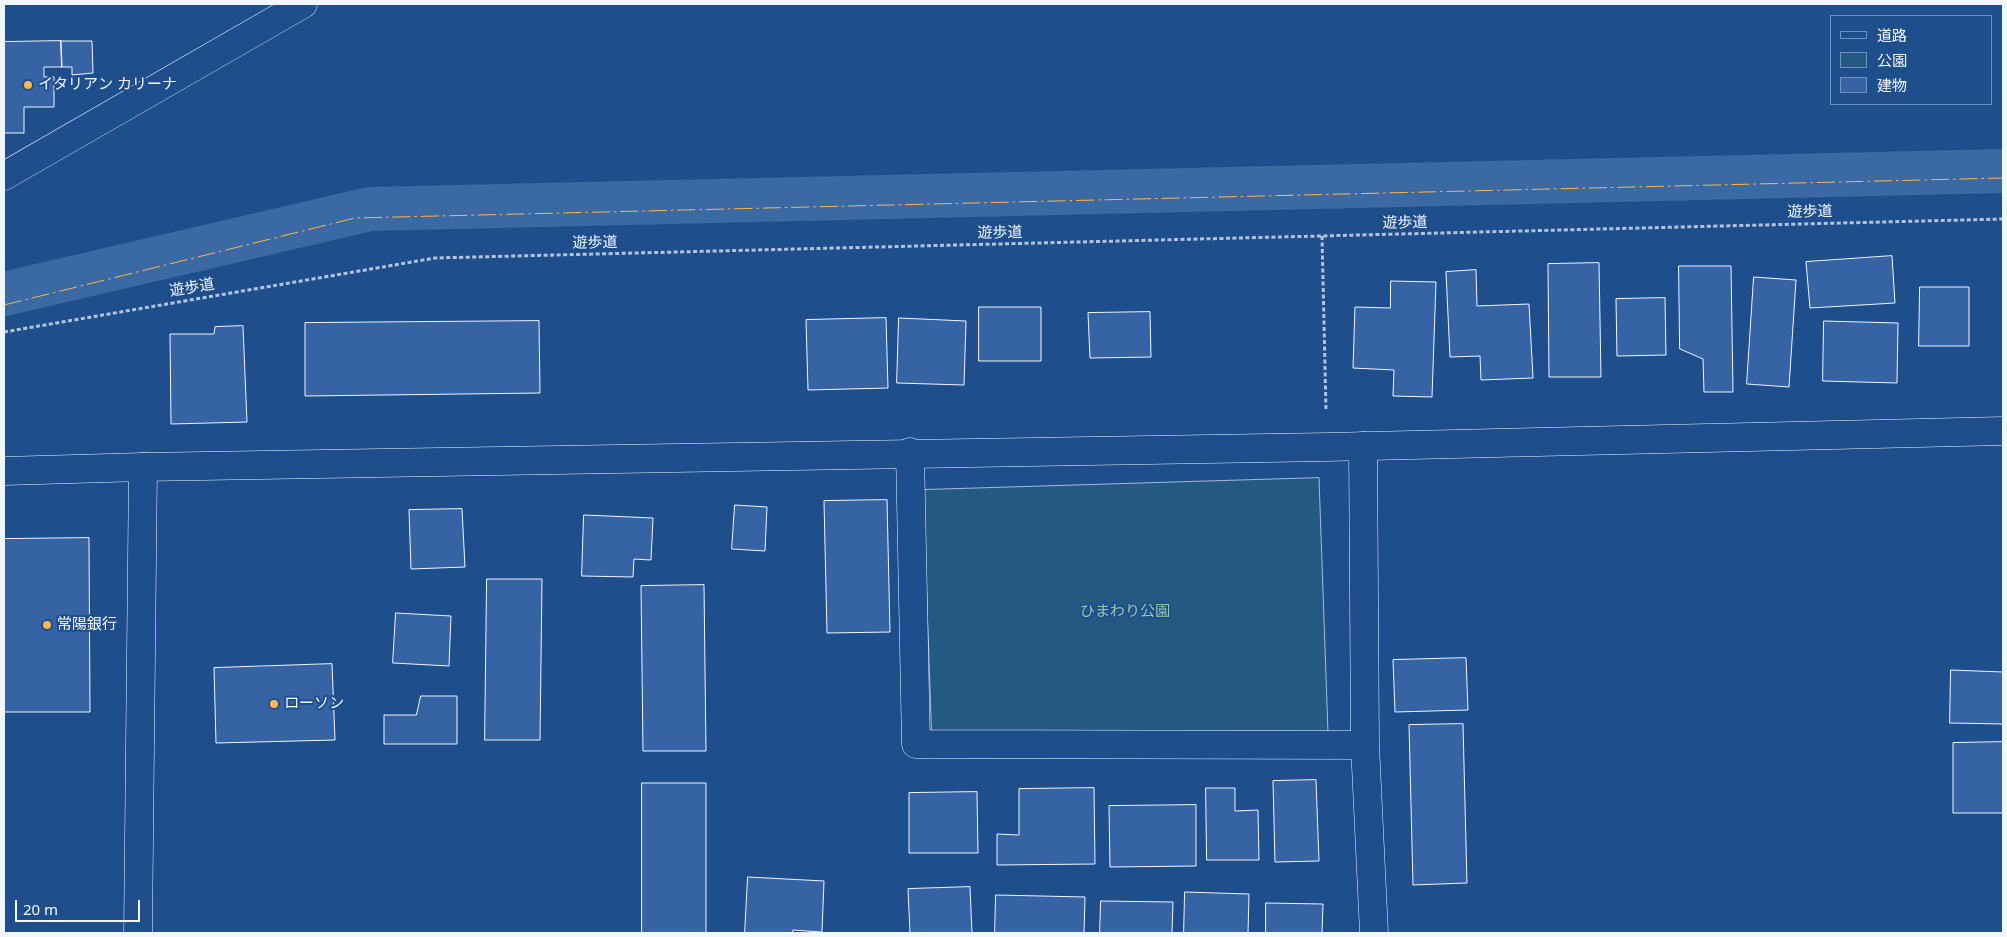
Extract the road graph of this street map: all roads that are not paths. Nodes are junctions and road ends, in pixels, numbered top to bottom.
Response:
1 (303, 4) edge
2 (4, 176) edge
3 (2003, 431) edge
4 (1363, 446) junction
5 (910, 452) junction
6 (143, 467) junction
7 (4, 471) edge
8 (1365, 745) junction
9 (138, 933) edge
10 (1374, 933) edge

1 - 2 street
3 - 4 street
4 - 5 street
4 - 8 street
5 - 6 street
5 - 8 street
6 - 7 street
6 - 9 street
8 - 10 street

